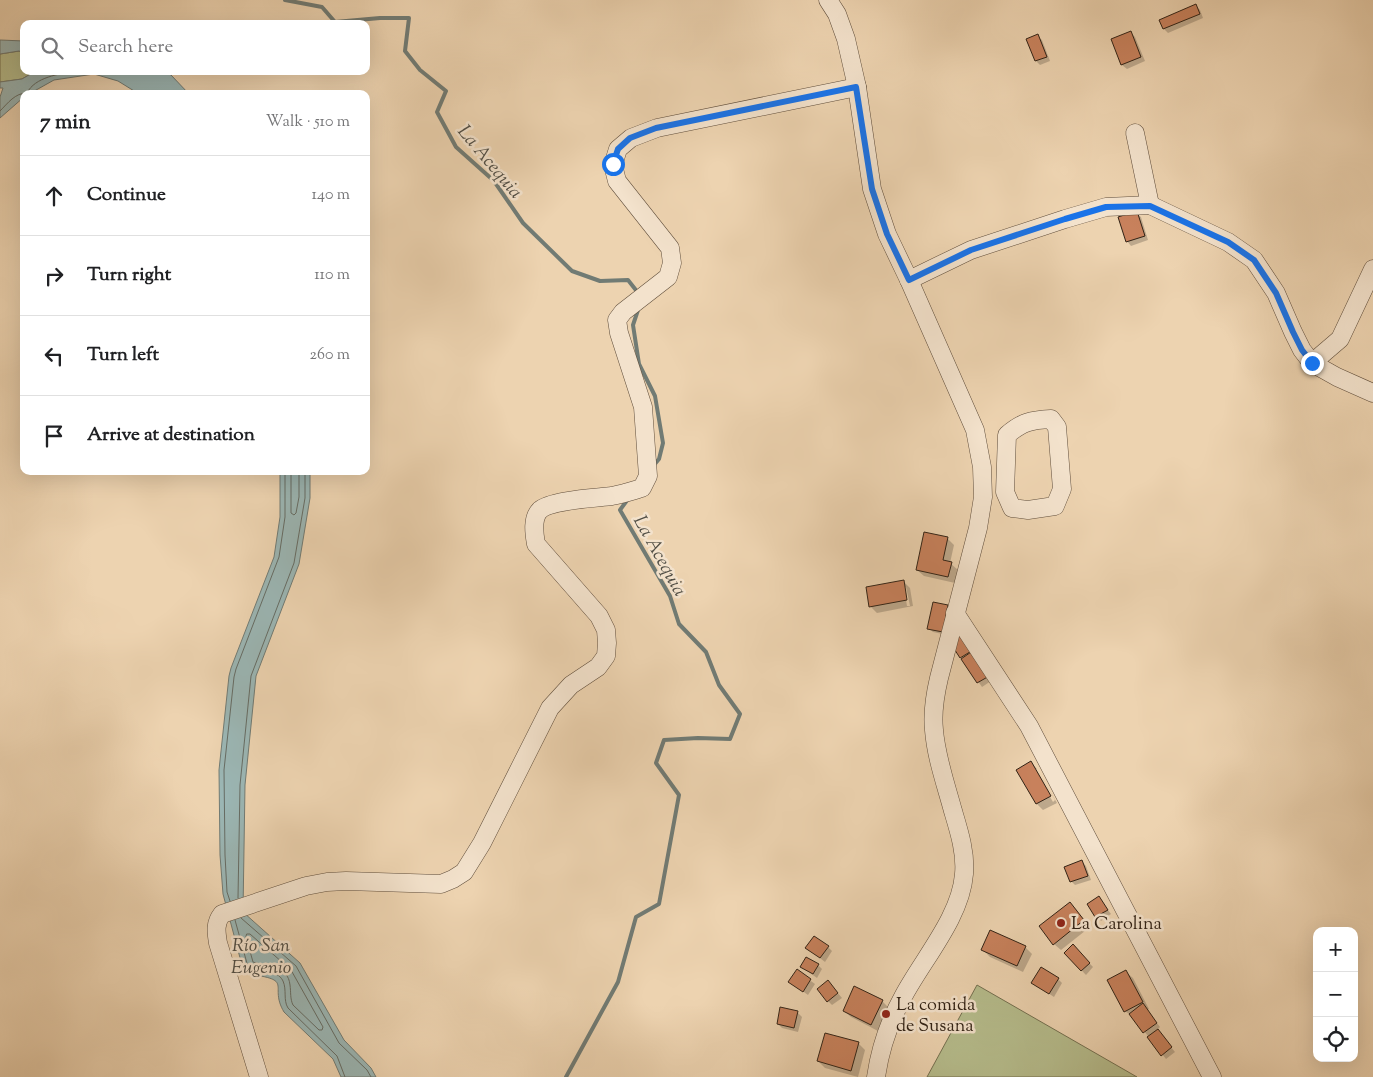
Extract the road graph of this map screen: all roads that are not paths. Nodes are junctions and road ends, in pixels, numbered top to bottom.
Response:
1 (828, 0) edge
2 (856, 87) junction
3 (1135, 133) dead end
4 (1150, 206) junction
5 (1373, 269) edge
6 (909, 280) junction
7 (1312, 363) junction
8 (1373, 393) edge
9 (1006, 475) junction
10 (982, 476) junction
11 (955, 613) junction
12 (259, 1077) edge
13 (876, 1077) edge
14 (1212, 1077) edge

1 - 2 street
2 - 6 street
2 - 12 street
3 - 4 street
4 - 6 street
4 - 7 street
5 - 7 street
6 - 10 street
7 - 8 street
9 - 9 street
9 - 10 street
10 - 11 street
11 - 13 street
11 - 14 street

